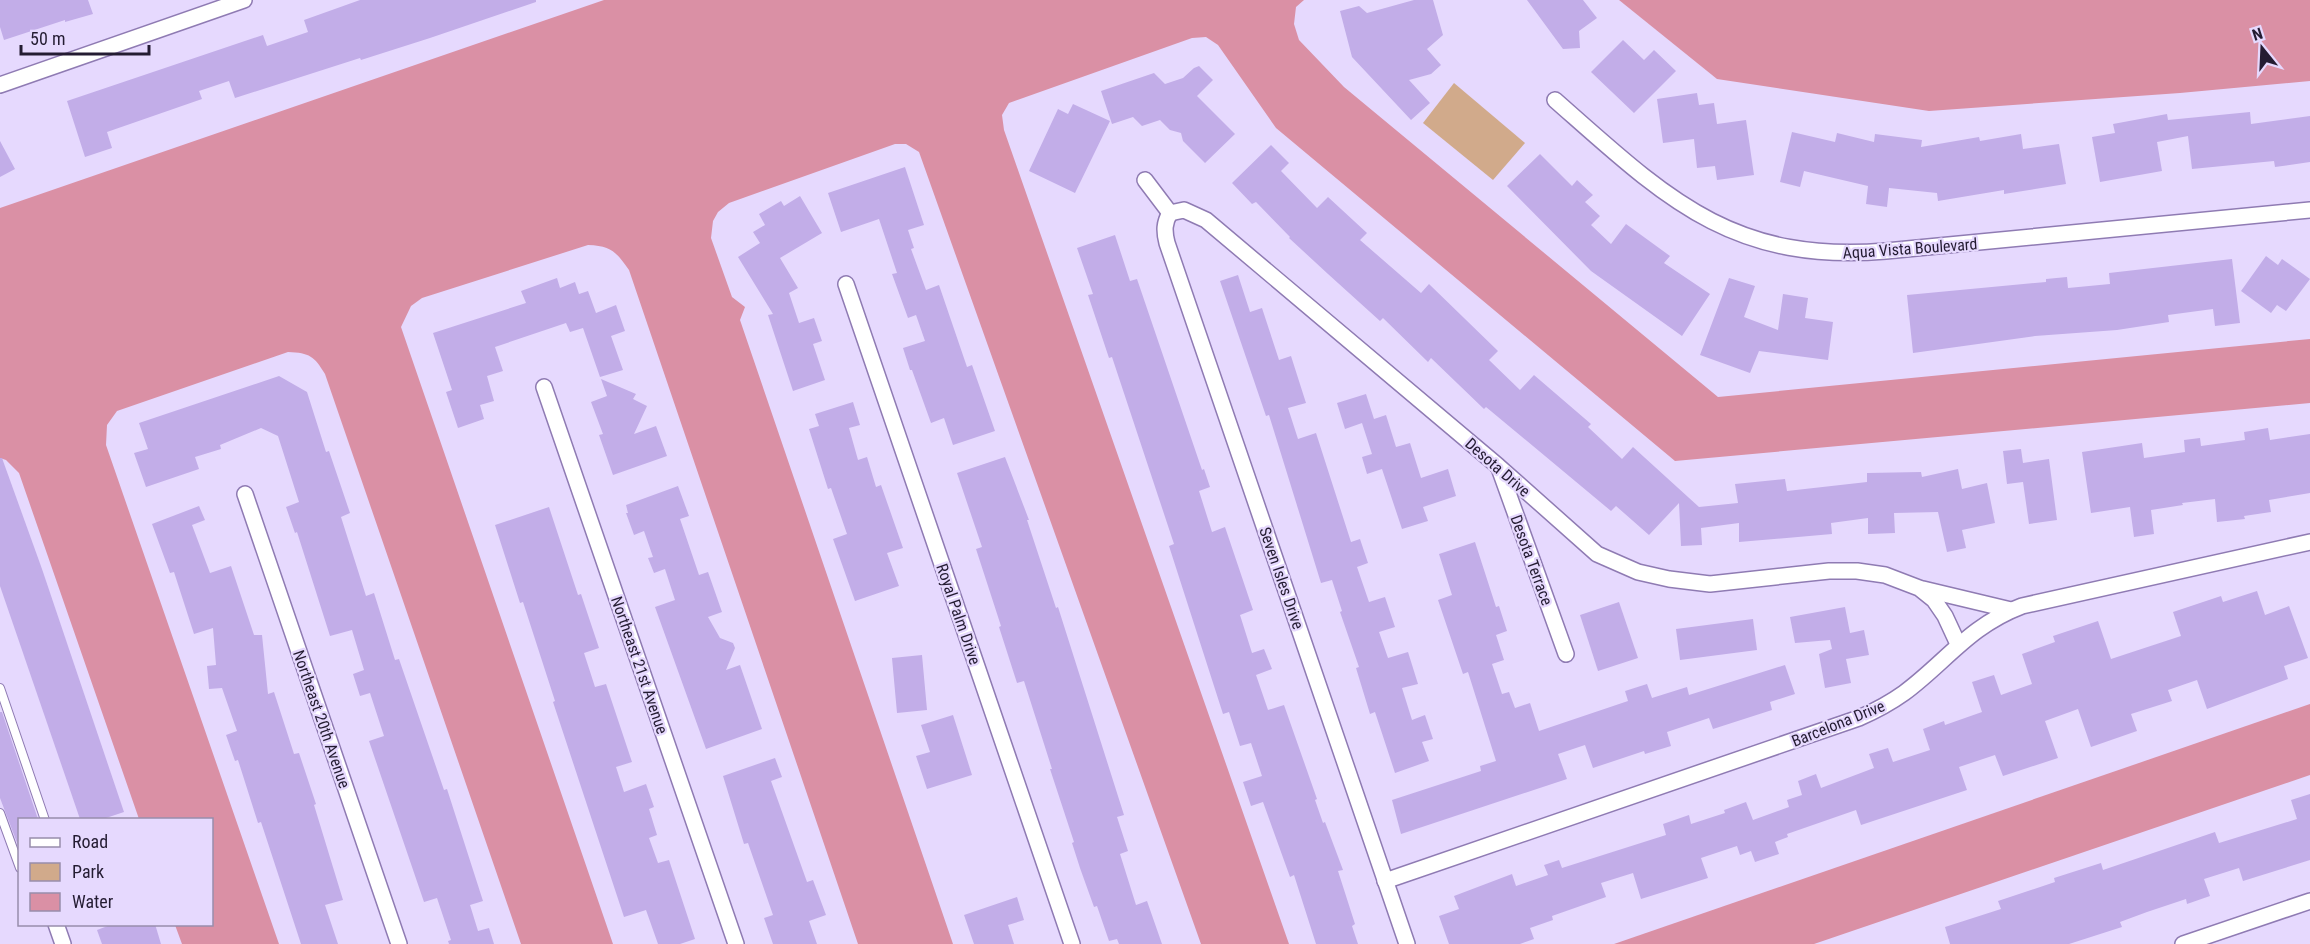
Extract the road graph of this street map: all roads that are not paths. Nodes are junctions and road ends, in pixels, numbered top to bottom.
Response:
1 (244, 0) edge
2 (0, 85) edge
3 (1555, 100) dead end
4 (1145, 180) dead end
5 (2310, 210) edge
6 (1170, 213) junction
7 (846, 284) dead end
8 (544, 387) dead end
9 (1498, 466) junction
10 (245, 494) dead end
11 (2310, 542) edge
12 (1919, 588) junction
13 (2011, 610) junction
14 (1958, 644) junction
15 (1566, 654) dead end
16 (0, 688) edge
17 (0, 813) edge
18 (45, 818) edge
19 (18, 862) edge
20 (1385, 881) junction
21 (2310, 901) edge
22 (57, 926) edge
23 (63, 944) edge
24 (399, 944) edge
25 (736, 944) edge
26 (1072, 944) edge
27 (1407, 944) edge
28 (2183, 944) edge

1 - 2 street
3 - 5 street, Aqua Vista Boulevard
4 - 6 street
6 - 9 street, Desota Drive
6 - 20 street, Seven Isles Drive
7 - 26 street, Royal Palm Drive
8 - 25 street, Northeast 21st Avenue
9 - 12 street, Desota Drive
9 - 15 street, Desota Terrace
10 - 24 street, Northeast 20th Avenue
11 - 13 street, Barcelona Drive
12 - 13 street, Desota Drive
12 - 14 street, Desota Drive
13 - 14 street, Barcelona Drive
14 - 20 street, Barcelona Drive
16 - 18 lane
17 - 19 lane
20 - 27 street, Seven Isles Drive
21 - 28 street
22 - 23 street

